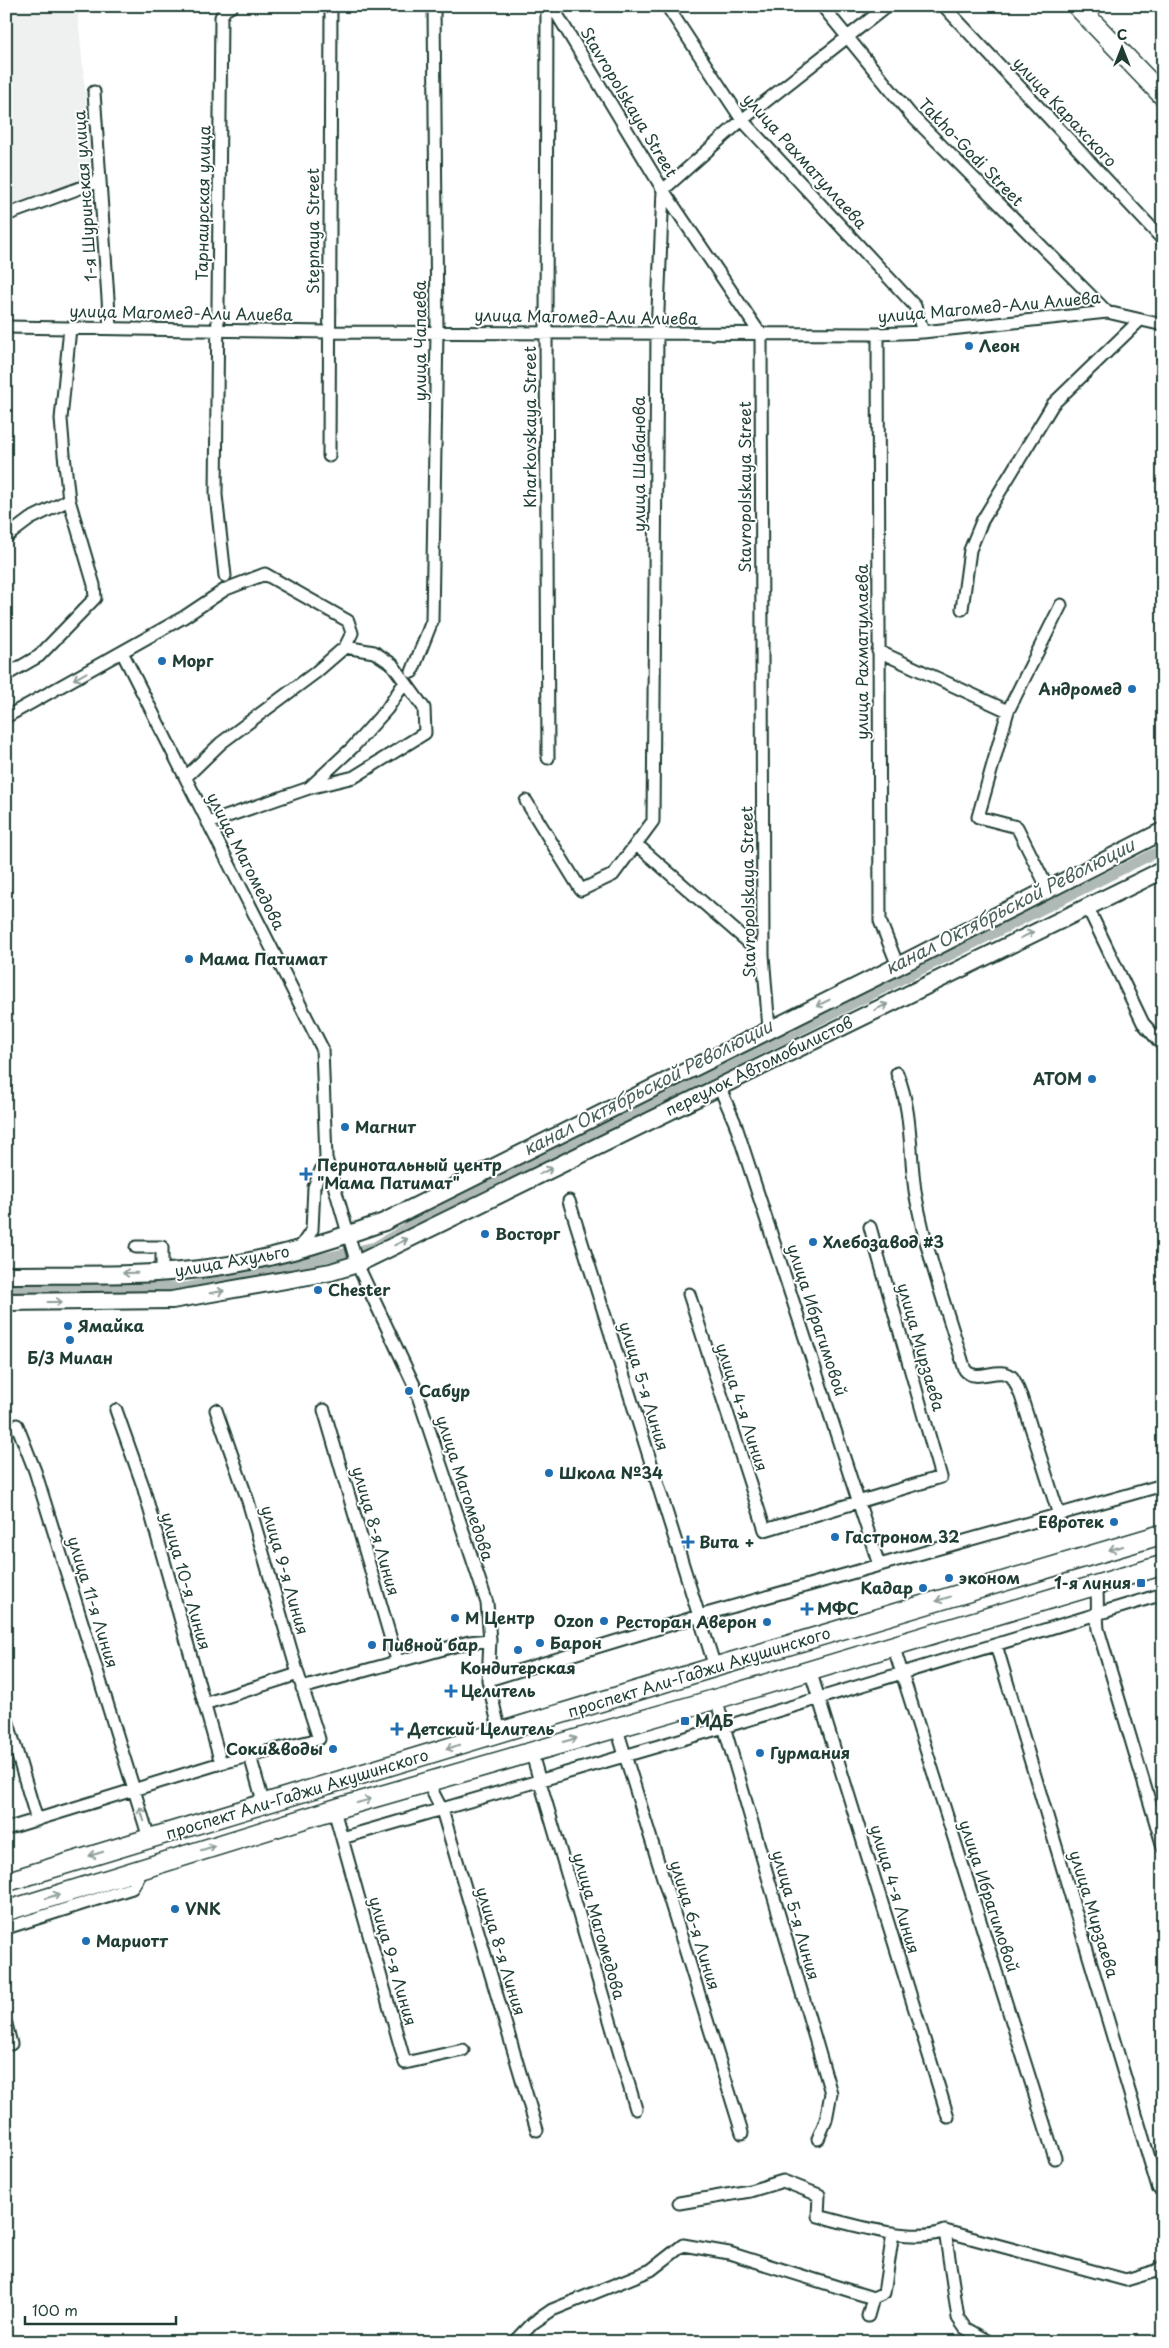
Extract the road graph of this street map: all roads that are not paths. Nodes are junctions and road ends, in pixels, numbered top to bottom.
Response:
1 (331, 6) edge
2 (434, 6) edge
3 (547, 6) edge
4 (552, 6) edge
5 (667, 6) edge
6 (822, 6) edge
7 (887, 6) edge
8 (944, 6) edge
9 (1077, 6) edge
10 (1093, 6) edge
11 (228, 8) edge
12 (847, 37) junction
13 (1163, 80) edge
14 (94, 92) dead end
15 (1163, 96) edge
16 (742, 120) junction
17 (99, 181) junction
18 (662, 190) junction
19 (6, 215) edge
20 (1163, 240) edge
21 (1107, 312) junction
22 (1139, 321) junction
23 (1163, 325) edge
24 (6, 328) edge
25 (70, 328) junction
26 (110, 328) junction
27 (218, 330) junction
28 (437, 331) junction
29 (328, 332) junction
30 (546, 332) junction
31 (923, 332) junction
32 (657, 334) junction
33 (878, 334) junction
34 (761, 335) junction
35 (329, 456) dead end
36 (69, 500) junction
37 (6, 537) edge
38 (225, 576) dead end
39 (1061, 605) dead end
40 (962, 608) dead end
41 (345, 647) junction
42 (878, 651) junction
43 (122, 652) junction
44 (412, 672) dead end
45 (6, 674) edge
46 (405, 682) junction
47 (1008, 711) junction
48 (6, 717) edge
49 (548, 758) dead end
50 (186, 777) junction
51 (309, 788) junction
52 (526, 801) dead end
53 (208, 823) junction
54 (1163, 831) edge
55 (636, 844) junction
56 (1163, 870) edge
57 (1048, 889) junction
58 (1087, 906) junction
59 (763, 955) junction
60 (898, 966) junction
61 (769, 1029) junction
62 (1163, 1046) edge
63 (897, 1073) dead end
64 (719, 1086) junction
65 (326, 1158) junction
66 (569, 1201) dead end
67 (870, 1227) dead end
68 (350, 1237) junction
69 (136, 1247) dead end
70 (300, 1249) junction
71 (357, 1264) junction
72 (162, 1272) junction
73 (6, 1275) edge
74 (689, 1294) dead end
75 (6, 1302) edge
76 (116, 1410) dead end
77 (216, 1410) dead end
78 (324, 1410) dead end
79 (17, 1425) dead end
80 (1163, 1485) edge
81 (860, 1502) junction
82 (1059, 1515) junction
83 (1163, 1534) edge
84 (879, 1565) junction
85 (1163, 1565) edge
86 (1014, 1578) junction
87 (1096, 1584) junction
88 (1163, 1594) edge
89 (1023, 1605) junction
90 (699, 1616) junction
91 (1097, 1616) junction
92 (490, 1640) junction
93 (893, 1645) junction
94 (996, 1645) junction
95 (397, 1660) junction
96 (715, 1667) junction
97 (810, 1670) junction
98 (902, 1673) junction
99 (298, 1674) junction
100 (488, 1680) junction
101 (302, 1688) junction
102 (819, 1698) junction
103 (716, 1699) junction
104 (204, 1704) junction
105 (6, 1716) edge
106 (616, 1726) junction
107 (724, 1727) junction
108 (500, 1733) junction
109 (531, 1751) junction
110 (625, 1755) junction
111 (250, 1756) junction
112 (221, 1763) junction
113 (540, 1782) junction
114 (428, 1783) junction
115 (134, 1790) junction
116 (264, 1805) junction
117 (334, 1810) junction
118 (442, 1810) junction
119 (37, 1820) junction
120 (6, 1829) edge
121 (342, 1838) junction
122 (142, 1840) junction
123 (1163, 1847) edge
124 (144, 1868) junction
125 (6, 1882) edge
126 (6, 1911) edge
127 (6, 1928) edge
128 (6, 2024) edge
129 (11, 2044) dead end
130 (463, 2050) dead end
131 (636, 2109) dead end
132 (948, 2118) dead end
133 (537, 2130) dead end
134 (742, 2133) dead end
135 (818, 2139) dead end
136 (1055, 2158) dead end
137 (1163, 2190) edge
138 (679, 2203) dead end
139 (945, 2231) junction
140 (893, 2233) junction
141 (1163, 2266) edge
142 (873, 2298) junction
143 (868, 2316) dead end
144 (515, 2342) edge
145 (990, 2342) edge

1 - 29 street, Stepnaya Street
2 - 28 street, улица Чапаева
3 - 30 street, Kharkovskaya Street
4 - 18 street, Stavropolskaya Street
5 - 16 street, улица Рахматуллаева
6 - 12 street, Takho-Godi Street
7 - 12 street
8 - 20 street, улица Карахского
9 - 15 main road
10 - 13 main road
11 - 27 street, Тарнаирская улица
12 - 16 street
12 - 21 street, Takho-Godi Street
14 - 17 street, 1-я Шуринская улица
16 - 18 street
16 - 31 street, улица Рахматуллаева
17 - 19 street
17 - 26 street, 1-я Шуринская улица
18 - 32 street, улица Шабанова
18 - 34 street, Stavropolskaya Street
21 - 22 street, улица Магомед-Али Алиева
21 - 31 street, улица Магомед-Али Алиева
22 - 23 street, улица Магомед-Али Алиева
22 - 40 street
24 - 25 street, улица Магомед-Али Алиева
25 - 26 street, улица Магомед-Али Алиева
25 - 36 street
26 - 27 street, улица Магомед-Али Алиева
27 - 29 street, улица Магомед-Али Алиева
27 - 38 street, Тарнаирская улица
28 - 29 street, улица Магомед-Али Алиева
28 - 30 street, улица Магомед-Али Алиева
28 - 44 street, улица Чапаева
29 - 35 street, Stepnaya Street
30 - 32 street, улица Магомед-Али Алиева
30 - 49 street, Kharkovskaya Street
31 - 33 street, улица Магомед-Али Алиева
32 - 34 street, улица Магомед-Али Алиева
32 - 55 street, улица Шабанова
33 - 34 street, улица Магомед-Али Алиева
33 - 42 street, улица Рахматуллаева
34 - 59 street, Stavropolskaya Street
36 - 37 street
36 - 45 street
39 - 47 street
41 - 43 street
41 - 46 street
41 - 50 street
42 - 47 street
42 - 60 street, улица Рахматуллаева
43 -> 48 street
43 - 50 street, улица Магомедова
46 - 51 street
46 - 51 street
47 - 57 street
50 - 53 street, улица Магомедова
51 - 53 street
52 - 55 street, улица Шабанова
53 - 65 street, улица Магомедова
54 - 57 main road
55 - 59 street
56 - 58 main road, переулок Автомобилистов
57 - 60 main road
58 - 62 street
64 -> 58 main road, переулок Автомобилистов
59 - 61 street, Stavropolskaya Street
60 -> 61 main road
61 - 68 main road
63 - 82 street
71 -> 64 main road, переулок Автомобилистов
64 - 81 street, улица Ибрагимовой
65 - 68 street, улица Магомедова
65 - 70 street, улица Ахульго
66 - 90 street, улица 5-я Линия
67 - 81 street, улица Мирзаева
68 - 70 main road
68 - 71 street, улица Магомедова
69 - 72 street
70 - 72 main road, улица Ахульго
75 -> 71 main road, переулок Автомобилистов
71 - 92 street, улица Магомедова
72 -> 73 main road, улица Ахульго
74 - 81 street, улица 4-я Линия
76 - 104 street, улица 10-я Линия
77 - 99 street, улица 9-я Линия
78 - 95 street, улица 8-я Линия
79 - 115 street, улица 11-я Линия
80 - 82 street
81 - 84 street, улица Ибрагимовой
82 - 84 street
83 -> 86 main road, проспект Али-Гаджи Акушинского
84 - 90 street
85 - 87 main road, проспект Али-Гаджи Акушинского
86 - 89 main road
86 -> 96 main road, проспект Али-Гаджи Акушинского
87 - 89 main road, проспект Али-Гаджи Акушинского
87 - 91 street
88 - 91 street
89 - 93 main road, проспект Али-Гаджи Акушинского
90 - 96 street, улица 5-я Линия
90 - 100 street
91 - 94 street
91 - 123 street
92 - 95 street
92 - 100 street, улица Магомедова
93 - 97 main road, проспект Али-Гаджи Акушинского
93 - 98 street, улица Ибрагимовой
94 - 98 street
94 - 137 street, улица Мирзаева
95 - 101 street
96 - 108 main road, проспект Али-Гаджи Акушинского
97 - 102 street, улица 4-я Линия
97 - 103 main road, проспект Али-Гаджи Акушинского
98 - 102 street
98 - 136 street, улица Ибрагимовой
99 - 101 street, улица 9-я Линия
99 - 104 street
100 - 108 street, улица Магомедова
101 - 111 street, улица 9-я Линия
102 - 107 street
102 - 132 street, улица 4-я Линия
103 - 106 main road, проспект Али-Гаджи Акушинского
103 - 107 street, улица 5-я Линия
104 - 112 street, улица 10-я Линия
105 - 119 street
109 -> 106 main road, проспект Али-Гаджи Акушинского
106 - 110 street, улица 6-я Линия
107 - 110 street
107 - 135 street, улица 5-я Линия
108 -> 116 main road, проспект Али-Гаджи Акушинского
109 - 113 street, улица Магомедова
109 - 114 main road, проспект Али-Гаджи Акушинского
110 - 113 street
110 - 134 street, улица 6-я Линия
111 - 112 street
111 - 116 street
112 - 115 street
113 - 118 street
113 - 131 street, улица Магомедова
117 -> 114 main road, проспект Али-Гаджи Акушинского
114 - 118 street, улица 8-я Линия
115 - 119 street
122 -> 115 street, улица 11-я Линия
116 - 122 main road, проспект Али-Гаджи Акушинского
117 - 121 street, улица 9-я Линия
124 -> 117 main road, проспект Али-Гаджи Акушинского
118 - 121 street
118 - 133 street, улица 8-я Линия
119 - 120 street
121 - 130 street, улица 9-я Линия
122 - 124 main road
122 -> 125 main road, проспект Али-Гаджи Акушинского
126 -> 124 main road, проспект Али-Гаджи Акушинского
124 - 127 street
128 - 129 street
138 - 140 street
139 - 140 street
139 - 141 street
139 - 145 street
140 - 142 street
142 - 143 street
142 - 144 street

